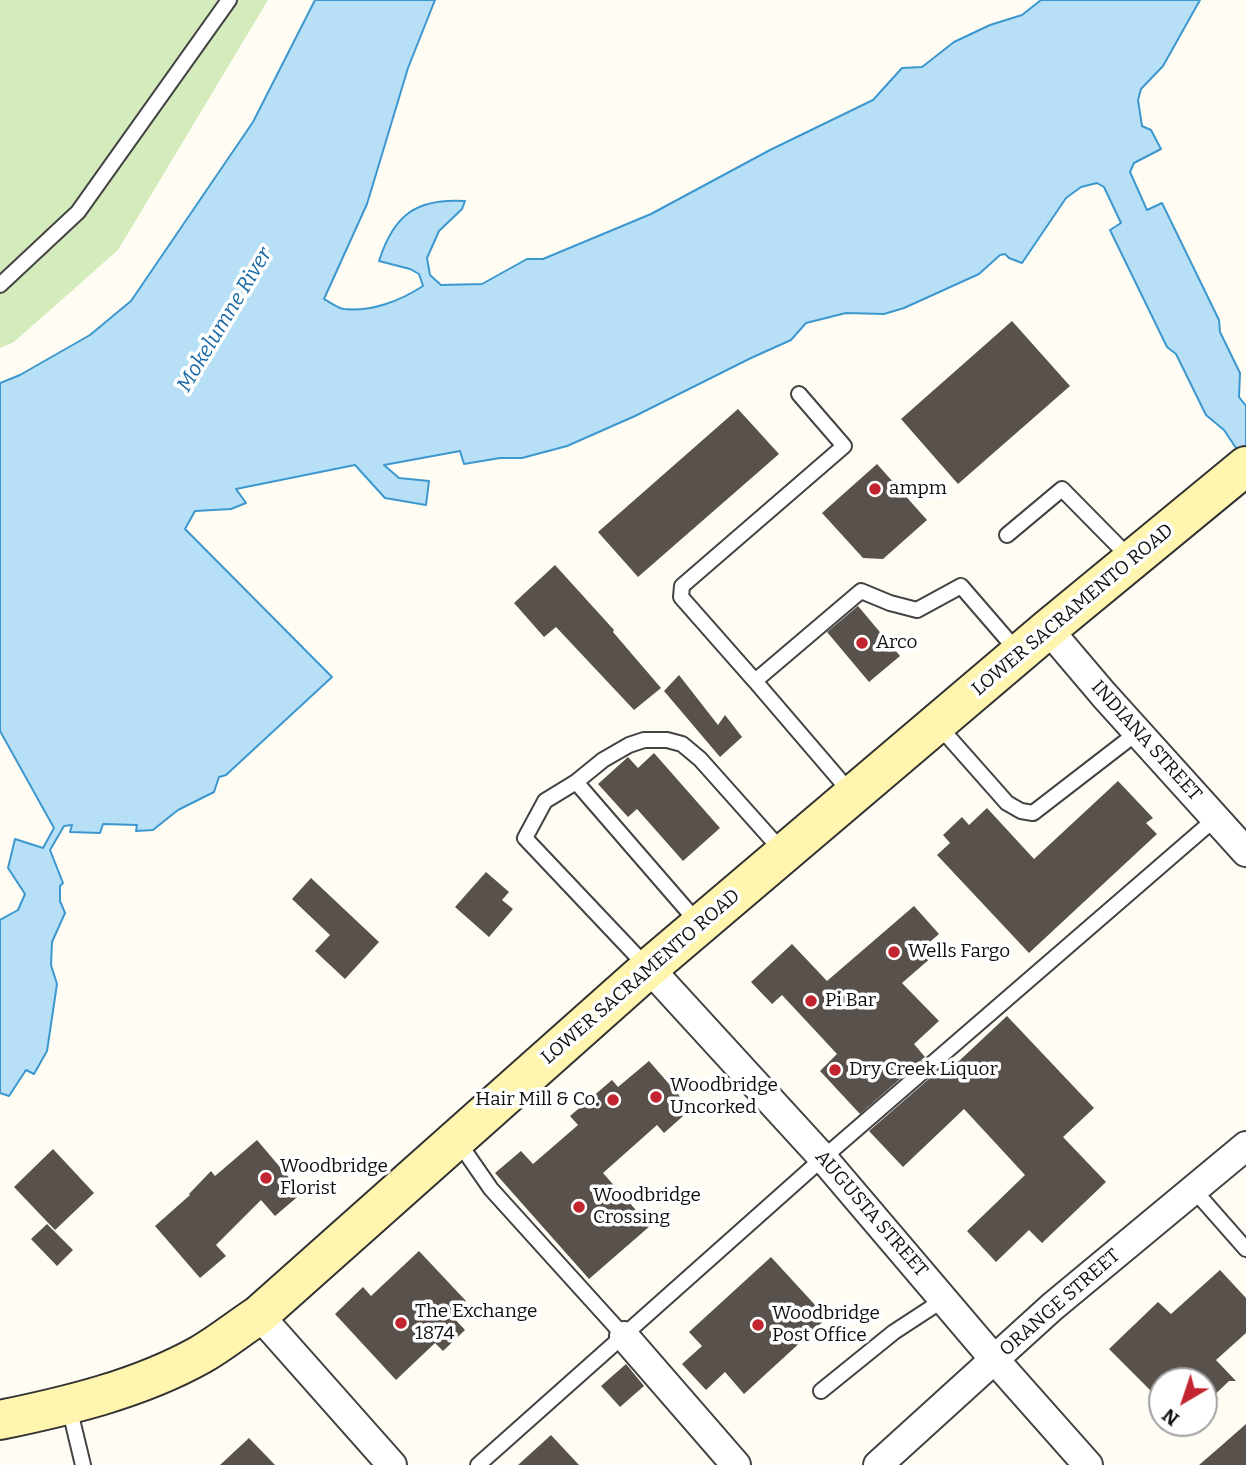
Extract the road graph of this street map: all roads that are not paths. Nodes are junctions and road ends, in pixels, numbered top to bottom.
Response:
1 (229, 0) edge
2 (0, 285) edge
3 (799, 394) dead end
4 (1240, 471) edge
5 (1007, 535) dead end
6 (1132, 560) junction
7 (1048, 629) junction
8 (1019, 653) junction
9 (755, 681) junction
10 (937, 724) junction
11 (1138, 732) junction
12 (576, 782) junction
13 (853, 795) junction
14 (1216, 818) junction
15 (1246, 852) edge
16 (784, 853) junction
17 (700, 925) junction
18 (649, 968) junction
19 (457, 1139) junction
20 (1246, 1146) edge
21 (823, 1158) junction
22 (1194, 1190) junction
23 (1246, 1249) edge
24 (943, 1300) junction
25 (259, 1315) junction
26 (624, 1336) junction
27 (994, 1359) junction
28 (821, 1391) dead end
29 (69, 1406) junction
30 (0, 1420) edge
31 (83, 1465) edge
32 (392, 1465) edge
33 (478, 1465) edge
34 (736, 1465) edge
35 (878, 1465) edge
36 (1087, 1465) edge

1 - 2 lane
3 - 9 lane
4 - 6 main road, LOWER SACRAMENTO ROAD
5 - 6 lane
6 - 7 main road, LOWER SACRAMENTO ROAD
7 - 8 main road, LOWER SACRAMENTO ROAD
7 - 11 street, INDIANA STREET
8 - 9 lane
8 - 10 main road, LOWER SACRAMENTO ROAD
9 - 13 lane
10 - 11 lane
10 - 13 main road, LOWER SACRAMENTO ROAD
11 - 14 street, INDIANA STREET
12 - 16 lane
12 - 17 lane
12 - 18 lane
13 - 16 main road, LOWER SACRAMENTO ROAD
14 - 15 street, INDIANA STREET
14 - 21 lane
16 - 17 main road, LOWER SACRAMENTO ROAD
17 - 18 main road, LOWER SACRAMENTO ROAD
18 - 19 main road, LOWER SACRAMENTO ROAD
18 - 21 street, AUGUSTA STREET
19 - 25 main road, LOWER SACRAMENTO ROAD
19 - 26 lane
20 - 22 street, ORANGE STREET
21 - 24 street, AUGUSTA STREET
21 - 26 lane
22 - 23 lane
22 - 27 street, ORANGE STREET
24 - 27 street, AUGUSTA STREET
24 - 28 lane
25 - 29 main road, LOWER SACRAMENTO ROAD
25 - 32 street
26 - 33 lane
26 - 34 street
27 - 35 street, ORANGE STREET
27 - 36 street, AUGUSTA STREET
29 - 30 main road, LOWER SACRAMENTO ROAD
29 - 31 lane

